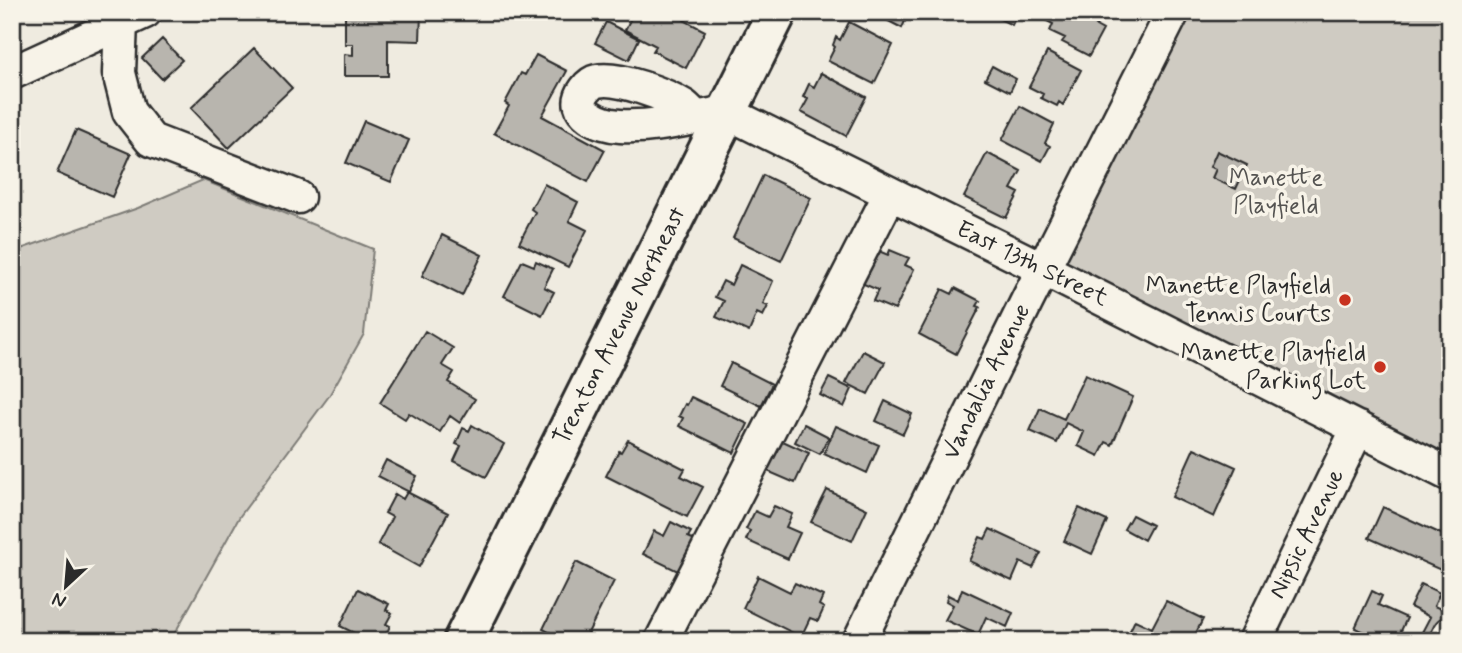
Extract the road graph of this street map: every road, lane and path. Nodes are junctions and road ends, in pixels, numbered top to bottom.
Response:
1 (777, 12) edge
2 (1172, 12) edge
3 (133, 17) edge
4 (12, 73) edge
5 (711, 115) junction
6 (890, 194) junction
7 (298, 197) dead end
8 (1043, 269) junction
9 (1358, 428) junction
10 (1450, 475) edge
11 (1450, 633) edge
12 (463, 641) edge
13 (660, 641) edge
14 (859, 641) edge
15 (1255, 641) edge
16 (1446, 641) edge

1 - 5 main road, Trenton Avenue Northeast
2 - 8 street, Vandalia Avenue
3 - 4 street
3 - 7 street
5 - 6 street, East 13th Street
5 - 12 main road, Trenton Avenue Northeast
6 - 8 street, East 13th Street
6 - 13 street
8 - 9 street, East 13th Street
8 - 14 street, Vandalia Avenue
9 - 10 street, East 13th Street
9 - 15 street, Nipsic Avenue
11 - 16 street

